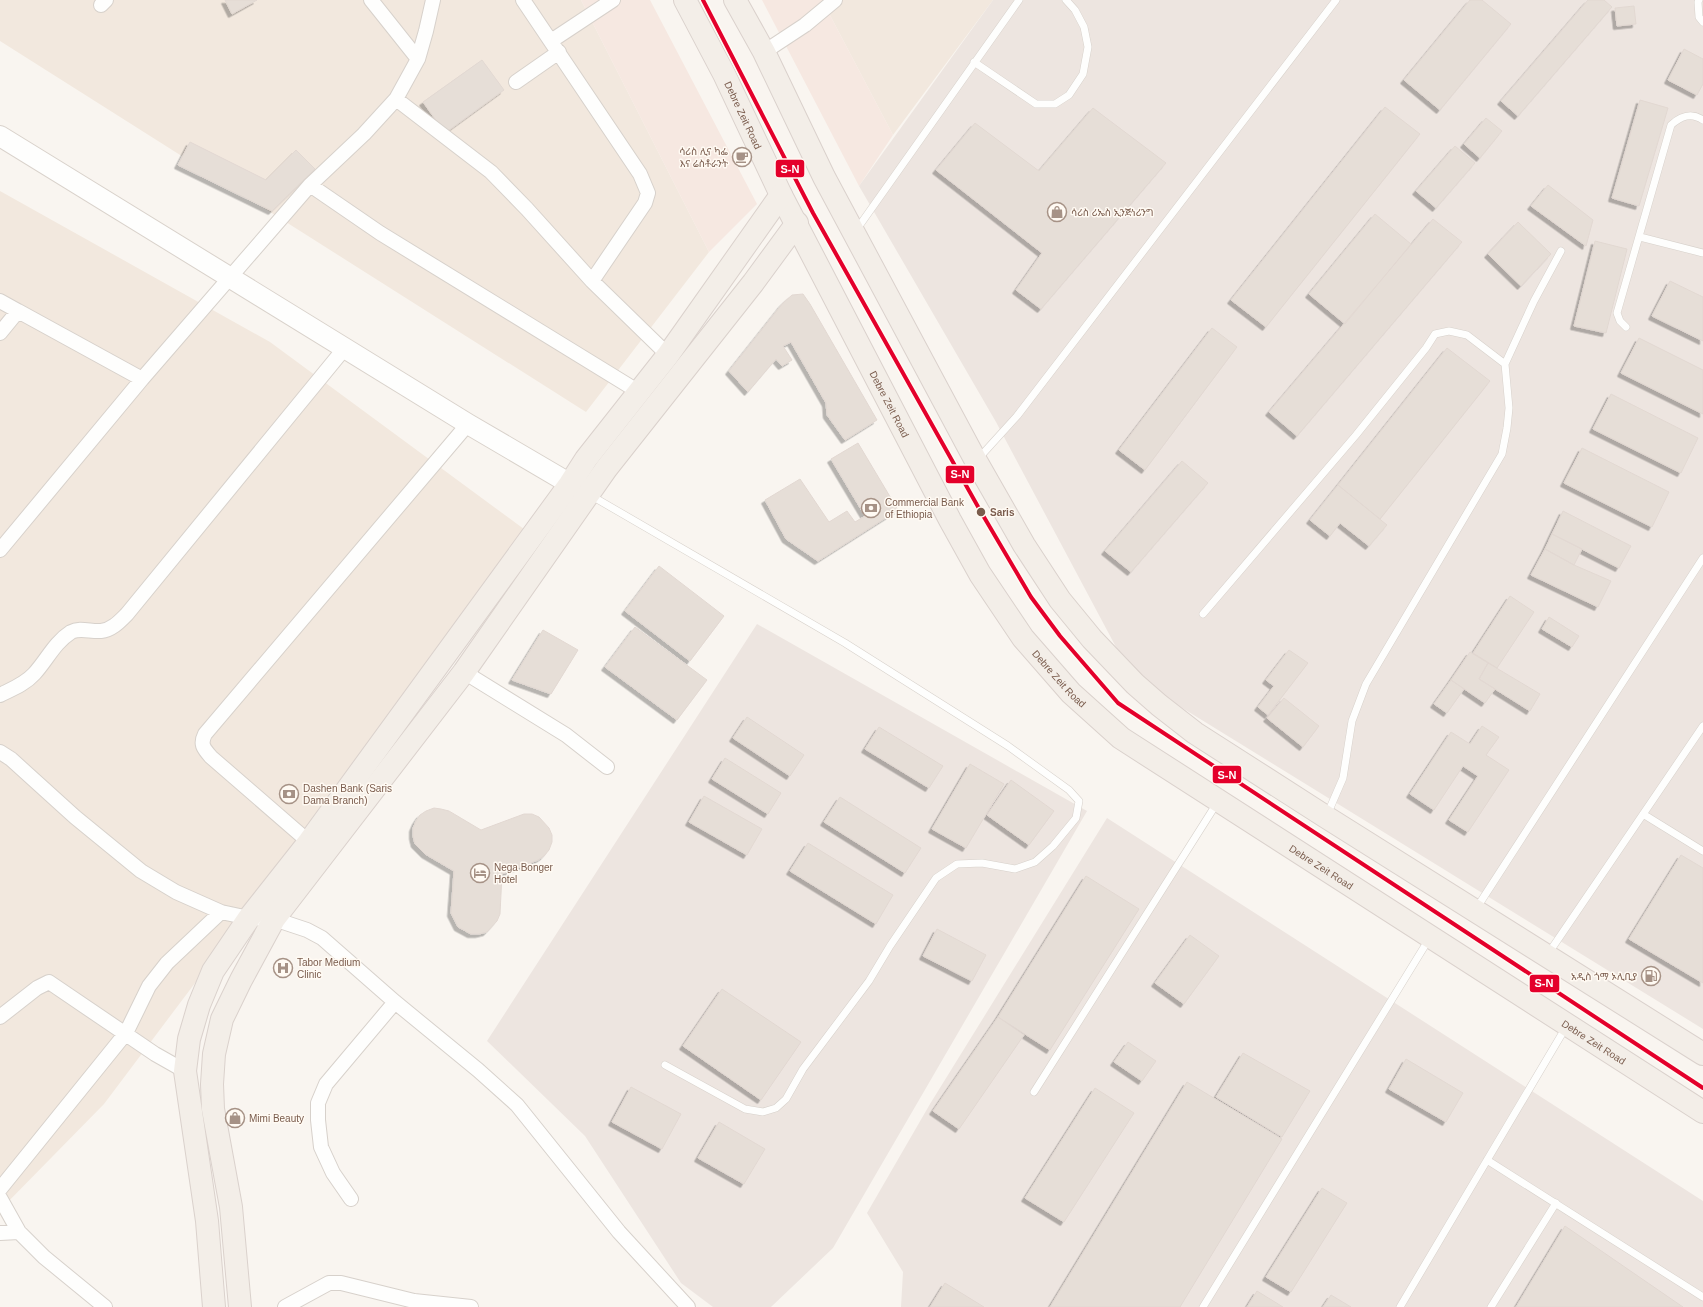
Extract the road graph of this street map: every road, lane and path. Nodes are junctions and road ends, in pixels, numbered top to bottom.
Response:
1 (371, 0) edge
2 (433, 0) edge
3 (523, 0) edge
4 (613, 0) edge
5 (685, 0) edge
6 (735, 0) edge
7 (835, 0) edge
8 (1019, 0) edge
9 (1066, 0) edge
10 (1336, 0) edge
11 (1699, 0) edge
12 (1703, 22) edge
13 (555, 47) junction
14 (764, 52) junction
15 (418, 59) junction
16 (974, 62) junction
17 (516, 82) dead end
18 (396, 99) junction
19 (1703, 120) edge
20 (0, 136) edge
21 (310, 185) junction
22 (781, 195) junction
23 (797, 223) junction
24 (854, 233) junction
25 (1640, 237) junction
26 (1561, 251) dead end
27 (1703, 253) edge
28 (231, 278) junction
29 (592, 281) junction
30 (0, 301) edge
31 (18, 311) junction
32 (1626, 327) dead end
33 (0, 333) edge
34 (344, 349) junction
35 (668, 355) junction
36 (1505, 364) junction
37 (142, 379) junction
38 (639, 392) junction
39 (468, 424) junction
40 (976, 461) junction
41 (579, 489) junction
42 (0, 550) edge
43 (1703, 558) edge
44 (1203, 614) dead end
45 (464, 672) junction
46 (0, 695) edge
47 (1703, 726) edge
48 (0, 752) edge
49 (607, 767) dead end
50 (1218, 802) junction
51 (1644, 814) junction
52 (1326, 818) junction
53 (318, 846) junction
54 (1703, 851) edge
55 (1474, 911) junction
56 (221, 912) junction
57 (249, 918) junction
58 (274, 919) junction
59 (1431, 937) junction
60 (1547, 956) junction
61 (395, 1002) junction
62 (0, 1017) edge
63 (1566, 1025) junction
64 (126, 1033) junction
65 (1703, 1054) edge
66 (665, 1065) dead end
67 (185, 1071) junction
68 (1034, 1092) dead end
69 (1703, 1112) edge
70 (1487, 1160) junction
71 (0, 1189) edge
72 (0, 1198) edge
73 (351, 1199) dead end
74 (1556, 1203) junction
75 (19, 1232) junction
76 (0, 1233) edge
77 (1703, 1297) edge
78 (105, 1307) edge
79 (214, 1307) edge
80 (240, 1307) edge
81 (285, 1307) edge
82 (470, 1307) edge
83 (688, 1307) edge
84 (1203, 1307) edge
85 (1400, 1307) edge
86 (1492, 1307) edge

1 - 15 street
2 - 15 street
3 - 13 street
4 - 13 street
5 - 22 main road, Debre Zeit Road
6 - 14 main road
7 - 14 street
8 - 16 lane
9 - 16 lane
10 - 40 lane
11 - 12 lane
13 - 17 street
13 - 29 street
14 - 24 main road
15 - 18 street
16 - 24 lane
18 - 21 street
18 - 29 street
19 - 25 lane
20 - 28 street
21 - 28 street
21 - 38 street
22 - 23 main road, Debre Zeit Road
22 - 35 main road
23 - 41 main road
23 - 50 main road, Debre Zeit Road
24 - 40 main road
25 - 27 lane
25 - 32 lane
26 - 36 lane
28 - 34 street
28 - 37 street
29 - 35 street
30 - 31 street
31 - 33 street
31 - 37 street
34 - 39 street
34 - 46 street
35 - 38 main road
36 - 44 lane
36 - 52 lane
37 - 42 street
38 - 41 main road
39 - 41 street
39 - 53 street
40 - 52 main road
41 - 45 main road
41 - 53 main road
41 - 66 lane
43 - 55 lane
45 - 49 street
45 - 53 main road
47 - 51 lane
48 - 56 street
50 - 59 main road, Debre Zeit Road
50 - 68 lane
51 - 54 lane
51 - 60 lane
52 - 55 main road
53 - 57 main road
53 - 58 main road
55 - 60 main road
56 - 57 street
56 - 64 street
57 - 58 street
57 - 67 main road
58 - 61 street
58 - 80 main road
59 - 63 main road, Debre Zeit Road
59 - 84 lane
60 - 65 main road
61 - 73 street
61 - 83 street
62 - 64 street
63 - 69 main road, Debre Zeit Road
63 - 70 lane
64 - 67 street
64 - 71 street
67 - 79 main road
70 - 74 lane
70 - 85 lane
72 - 75 street
74 - 77 lane
74 - 86 lane
75 - 76 street
75 - 78 street
81 - 82 street

